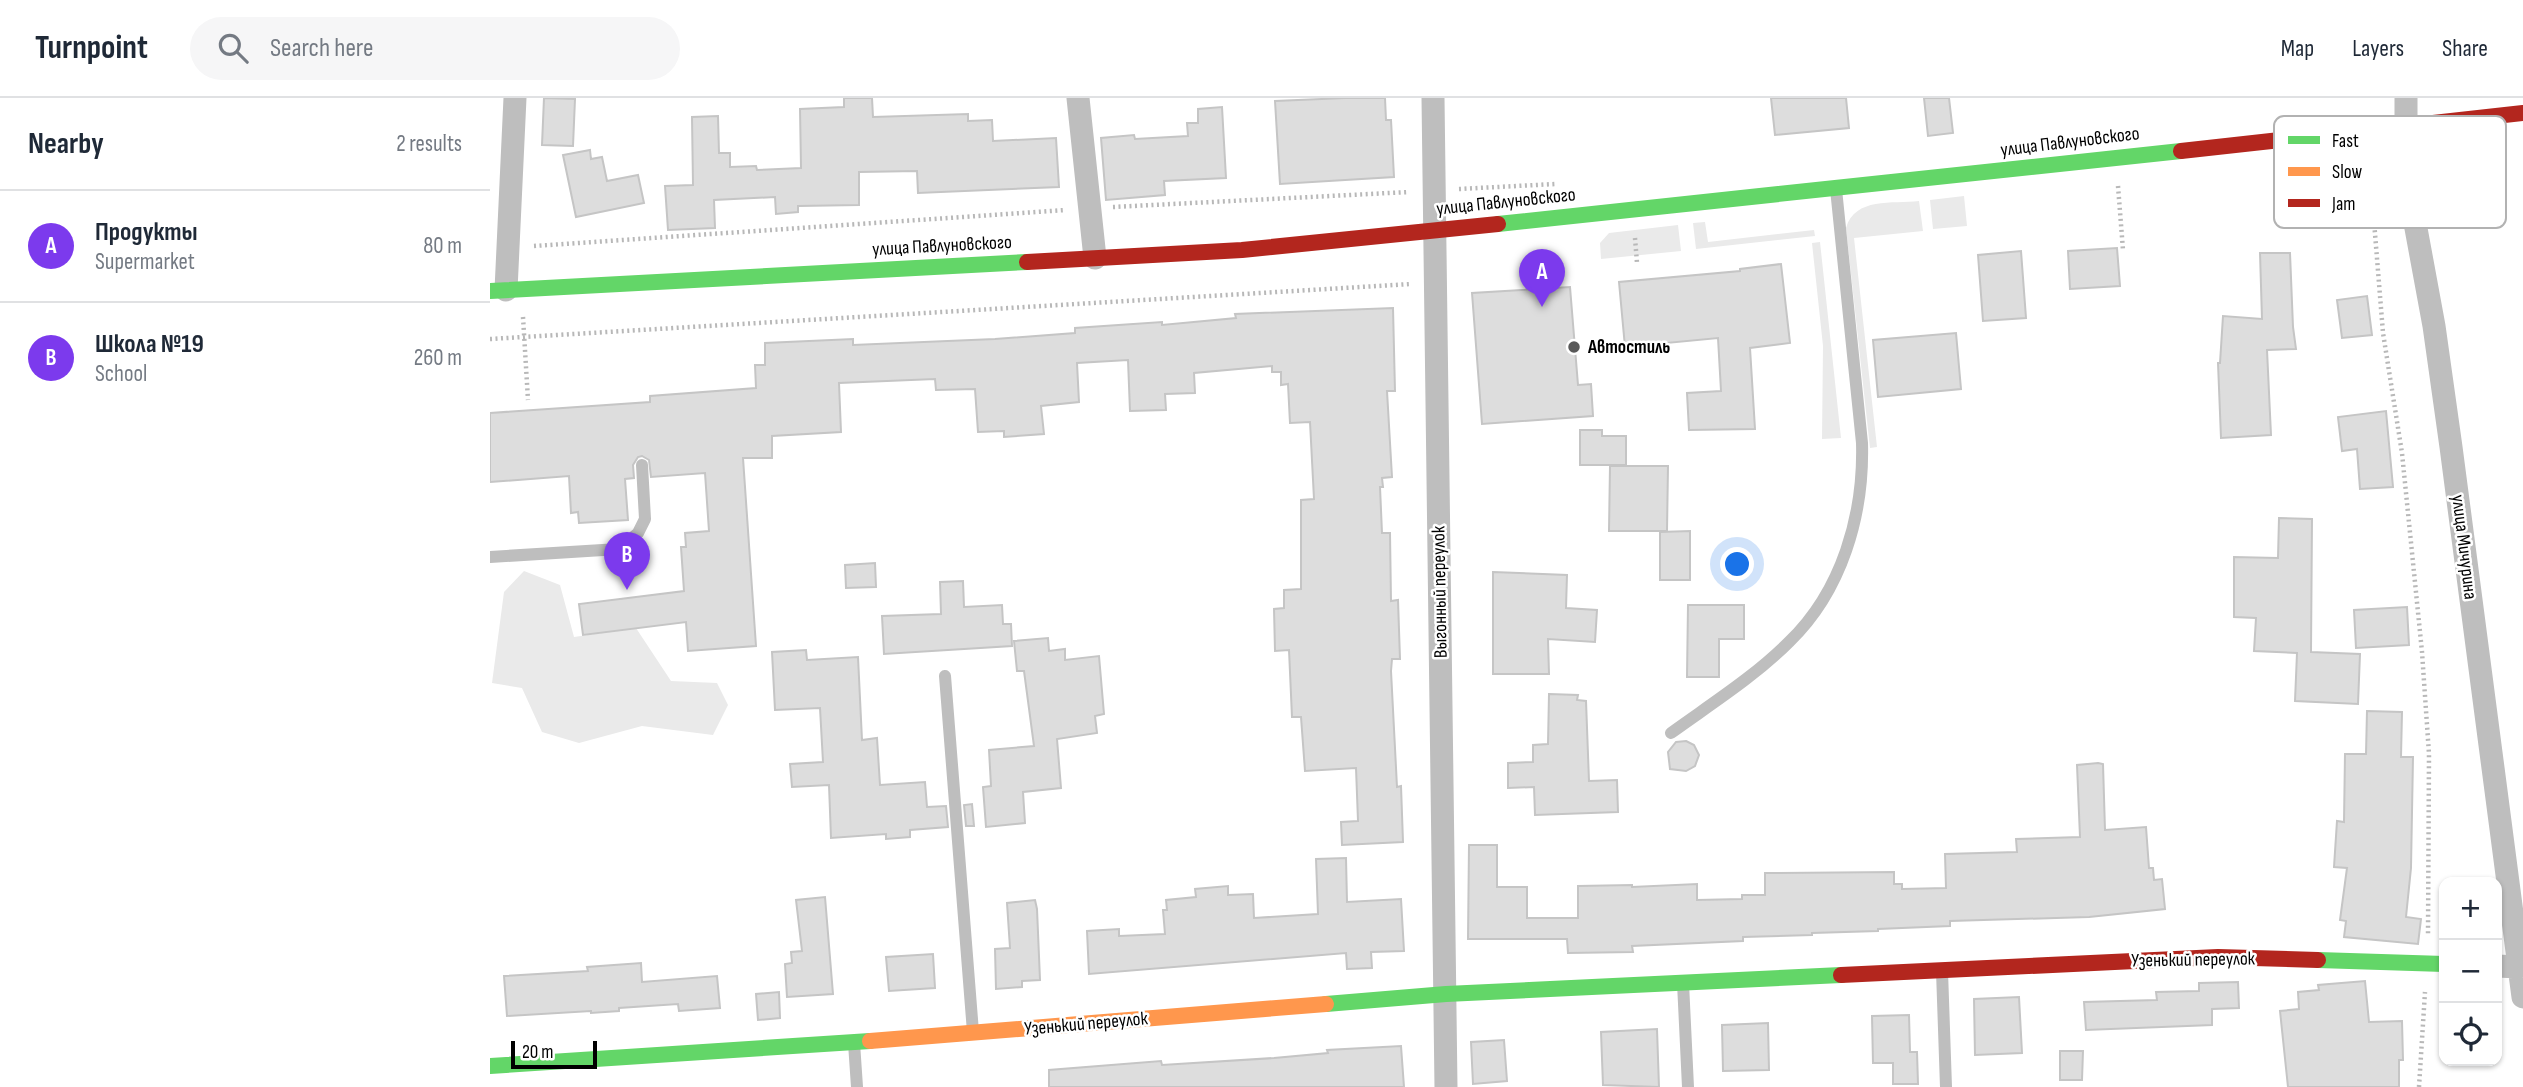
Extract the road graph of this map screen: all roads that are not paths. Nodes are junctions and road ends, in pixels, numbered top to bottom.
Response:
1 (515, 98) edge
2 (1078, 98) edge
3 (1433, 98) edge
4 (2406, 98) edge
5 (2523, 113) edge
6 (2406, 116) edge
7 (2498, 116) edge
8 (2274, 141) edge
9 (1836, 189) junction
10 (2416, 228) edge
11 (1435, 230) junction
12 (1095, 258) junction
13 (506, 290) edge
14 (642, 465) dead end
15 (490, 557) edge
16 (945, 676) dead end
17 (1671, 733) dead end
18 (2439, 964) edge
19 (2508, 966) edge
20 (1942, 971) junction
21 (1683, 983) junction
22 (1446, 995) junction
23 (2523, 997) edge
24 (973, 1033) junction
25 (854, 1042) junction
26 (490, 1066) edge
27 (857, 1087) edge
28 (1446, 1087) edge
29 (1688, 1087) edge
30 (1946, 1087) edge

1 - 13 street
2 - 12 street
3 - 11 street, Выгонный переулок
4 - 6 street, улица Мичурина
5 - 7 street, улица Павлуновского
8 - 9 street, улица Павлуновского
9 - 11 street, улица Павлуновского
9 - 17 lane
10 - 19 street, улица Мичурина
11 - 12 street, улица Павлуновского
11 - 22 street, Выгонный переулок
12 - 13 street, улица Павлуновского
14 - 15 lane
16 - 24 lane
18 - 20 street, Узенький переулок
19 - 23 street, улица Мичурина
20 - 21 street, Узенький переулок
20 - 30 lane
21 - 22 street, Узенький переулок
21 - 29 lane
22 - 24 street, Узенький переулок
22 - 28 street, Выгонный переулок
24 - 25 street, Узенький переулок
25 - 26 street, Узенький переулок
25 - 27 lane

